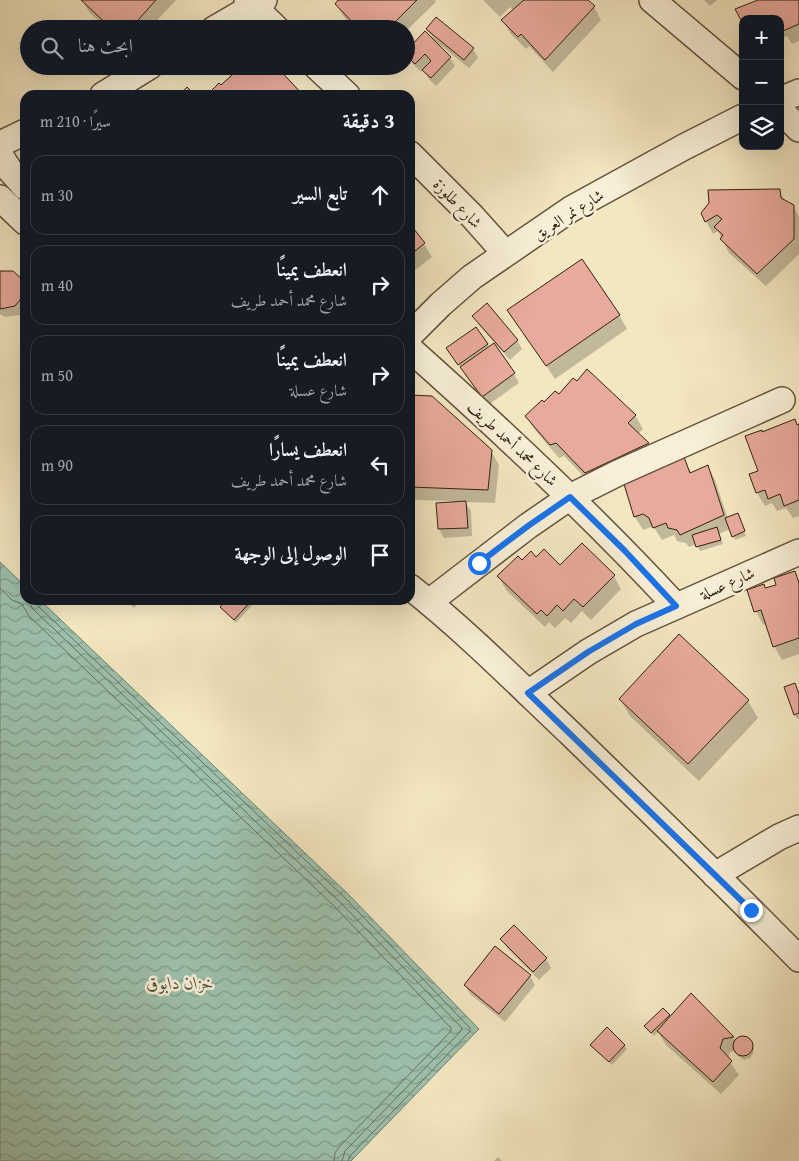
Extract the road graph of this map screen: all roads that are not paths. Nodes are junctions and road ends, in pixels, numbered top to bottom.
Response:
1 (652, 0) edge
2 (255, 2) edge
3 (228, 20) edge
4 (270, 20) edge
5 (739, 74) edge
6 (136, 75) edge
7 (326, 75) edge
8 (112, 90) edge
9 (342, 90) edge
10 (799, 92) edge
11 (784, 98) edge
12 (784, 114) edge
13 (739, 120) edge
14 (799, 129) edge
15 (20, 134) edge
16 (0, 144) edge
17 (415, 159) edge
18 (0, 198) edge
19 (20, 217) edge
20 (0, 223) edge
21 (20, 229) edge
22 (505, 253) junction
23 (415, 330) edge
24 (415, 353) edge
25 (782, 400) dead end
26 (570, 497) junction
27 (799, 552) edge
28 (419, 594) edge
29 (676, 606) junction
30 (528, 693) junction
31 (799, 828) edge
32 (715, 875) junction
33 (799, 959) edge

1 - 5 street
2 - 3 street
2 - 4 street
6 - 8 street
7 - 9 street
10 - 11 street
12 - 14 street
13 - 22 street, شارع نمر العريق
15 - 16 street
17 - 22 street, شارع طلوزة
18 - 19 street
20 - 21 street
22 - 23 street, شارع نمر العريق
24 - 26 street, شارع محمد أحمد طريف
25 - 26 street
26 - 28 street
26 - 29 street, شارع محمد أحمد طريف
27 - 29 street, شارع عسلة
28 - 30 street
29 - 30 street, شارع عسلة
30 - 32 street
31 - 32 street
32 - 33 street

